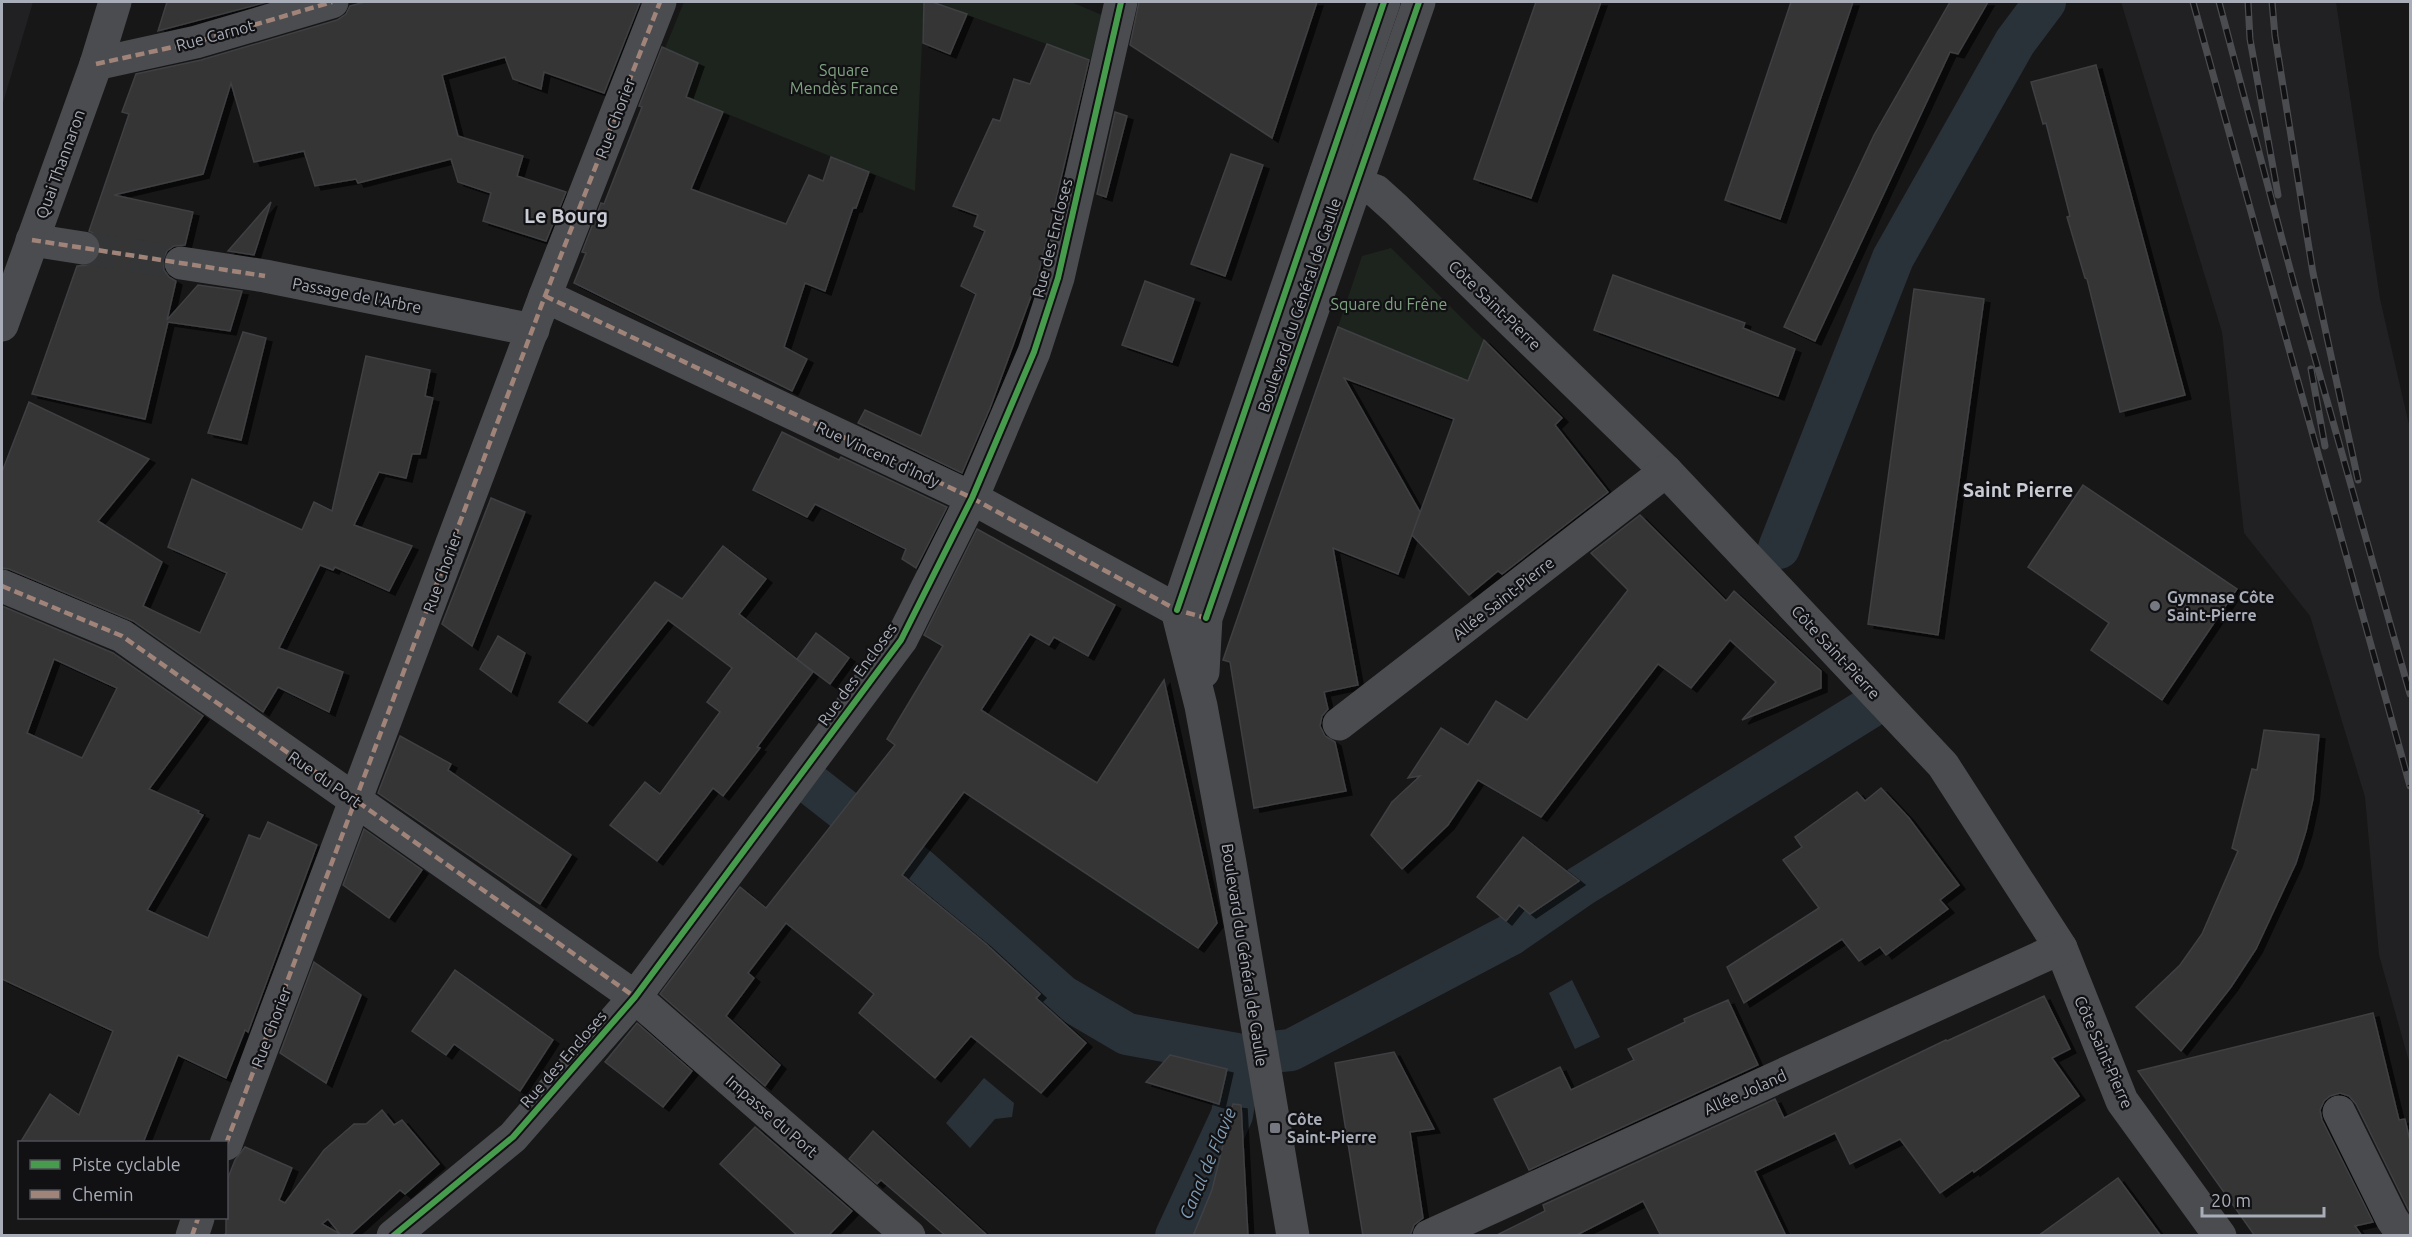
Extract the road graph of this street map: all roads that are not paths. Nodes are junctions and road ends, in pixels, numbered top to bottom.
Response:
1 (115, 2) edge
2 (332, 2) edge
3 (660, 2) edge
4 (1121, 2) edge
5 (1384, 2) edge
6 (1419, 2) edge
7 (96, 64) junction
8 (1340, 178) junction
9 (32, 240) junction
10 (83, 248) tunnel mouth
11 (181, 264) tunnel mouth
12 (545, 296) junction
13 (2, 325) edge
14 (533, 330) junction
15 (1666, 471) junction
16 (972, 498) junction
17 (2, 586) edge
18 (1192, 614) junction
19 (1339, 724) dead end
20 (356, 802) junction
21 (2061, 948) junction
22 (635, 997) junction
23 (2339, 1112) dead end
24 (227, 1141) edge
25 (198, 1219) edge
26 (1290, 1220) edge
27 (192, 1236) edge
28 (393, 1236) edge
29 (909, 1236) edge
30 (1429, 1236) edge
31 (2220, 1236) edge
32 (2404, 1236) edge

1 - 7 street, Quai Thannaron
2 - 7 street, Rue Carnot
3 - 12 street, Rue Chorier
4 - 16 street, Rue des Encloses
5 - 8 street, Boulevard du Général de Gaulle
6 - 8 street, Boulevard du Général de Gaulle
7 - 9 street, Quai Thannaron
8 - 15 street, Côte Saint-Pierre
8 - 18 street, Boulevard du Général de Gaulle
9 - 10 street
9 - 13 street, Quai Thannaron
11 - 14 street, Passage de l'Arbre
12 - 14 street, Rue Chorier
12 - 16 street, Rue Vincent d'Indy
14 - 20 street, Rue Chorier
15 - 19 street, Allée Saint-Pierre
15 - 21 street, Côte Saint-Pierre
16 - 18 street, Rue Vincent d'Indy
16 - 22 street, Rue des Encloses
17 - 20 street, Rue du Port
18 - 26 street, Boulevard du Général de Gaulle
20 - 22 street, Rue du Port
20 - 24 street, Rue Chorier
21 - 30 street, Allée Joland
21 - 31 street, Côte Saint-Pierre
22 - 28 street, Rue des Encloses
22 - 29 street, Impasse du Port
23 - 32 street
25 - 27 street

